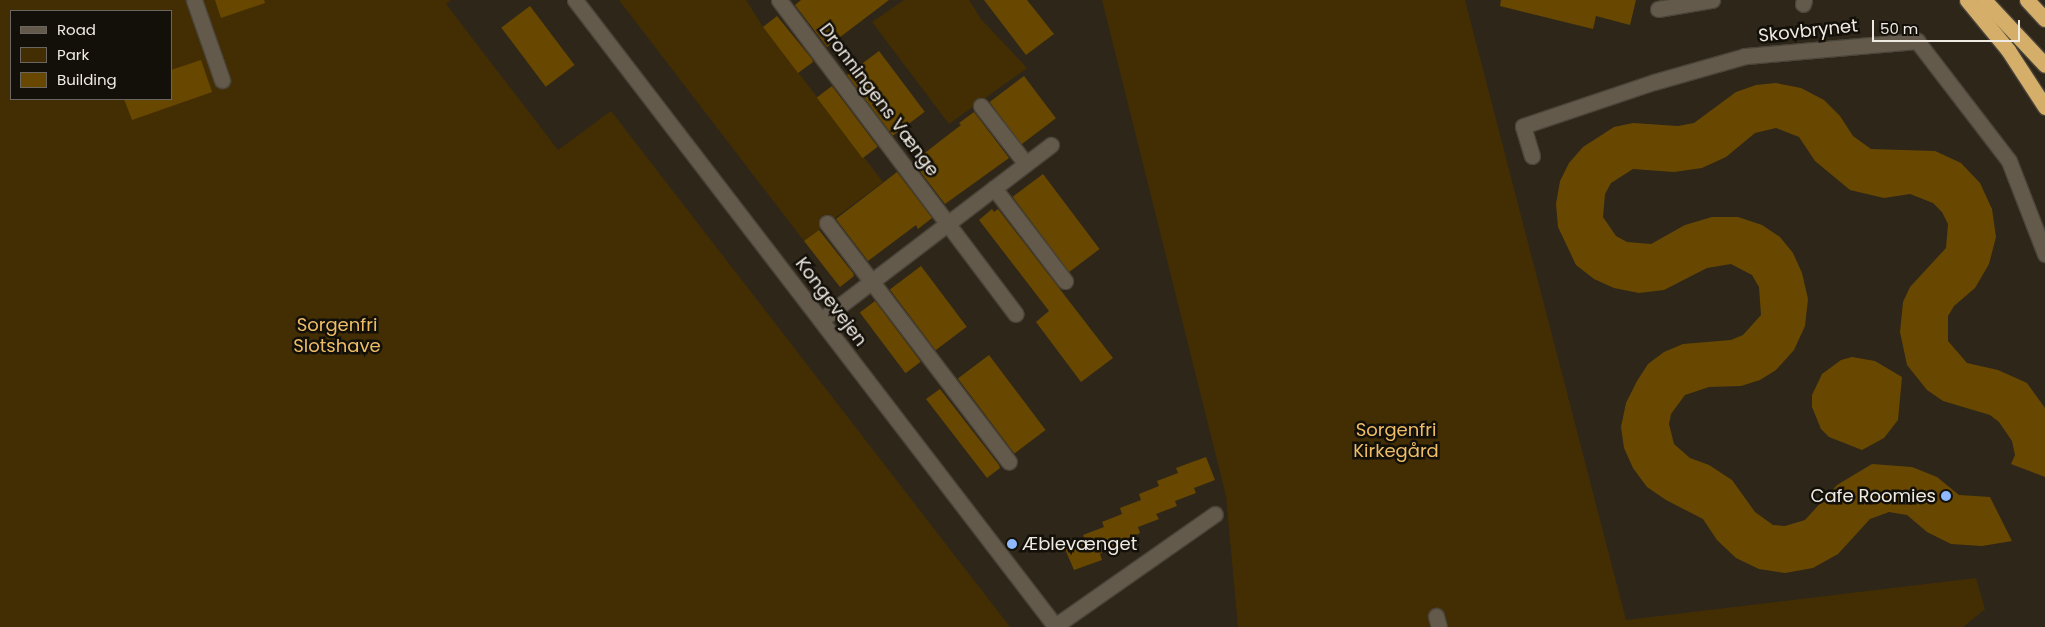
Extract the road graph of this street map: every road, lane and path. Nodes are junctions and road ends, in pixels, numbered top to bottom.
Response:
1 (194, 0) edge
2 (575, 0) edge
3 (779, 0) edge
4 (1712, 0) edge
5 (1967, 0) edge
6 (1984, 0) edge
7 (2026, 0) edge
8 (1658, 9) dead end
9 (2045, 19) edge
10 (2045, 65) edge
11 (222, 80) dead end
12 (981, 106) dead end
13 (2045, 107) edge
14 (1051, 145) dead end
15 (1532, 156) dead end
16 (1026, 164) junction
17 (994, 188) junction
18 (827, 223) dead end
19 (948, 223) junction
20 (2045, 254) edge
21 (871, 281) junction
22 (1065, 281) dead end
23 (1016, 314) dead end
24 (821, 320) junction
25 (1009, 462) dead end
26 (1215, 514) dead end
27 (1056, 627) edge

1 - 11 street
2 - 24 street, Kongevejen
3 - 19 street, Dronningens Vænge
4 - 8 street
5 - 13 highway
6 - 10 highway
7 - 9 highway
12 - 16 street
14 - 16 street
15 - 20 street, Skovbrynet
16 - 17 street
17 - 19 street
17 - 22 street
18 - 21 street
19 - 21 street
19 - 23 street, Dronningens Vænge
21 - 24 street
21 - 25 street
24 - 27 street, Kongevejen
26 - 27 street

